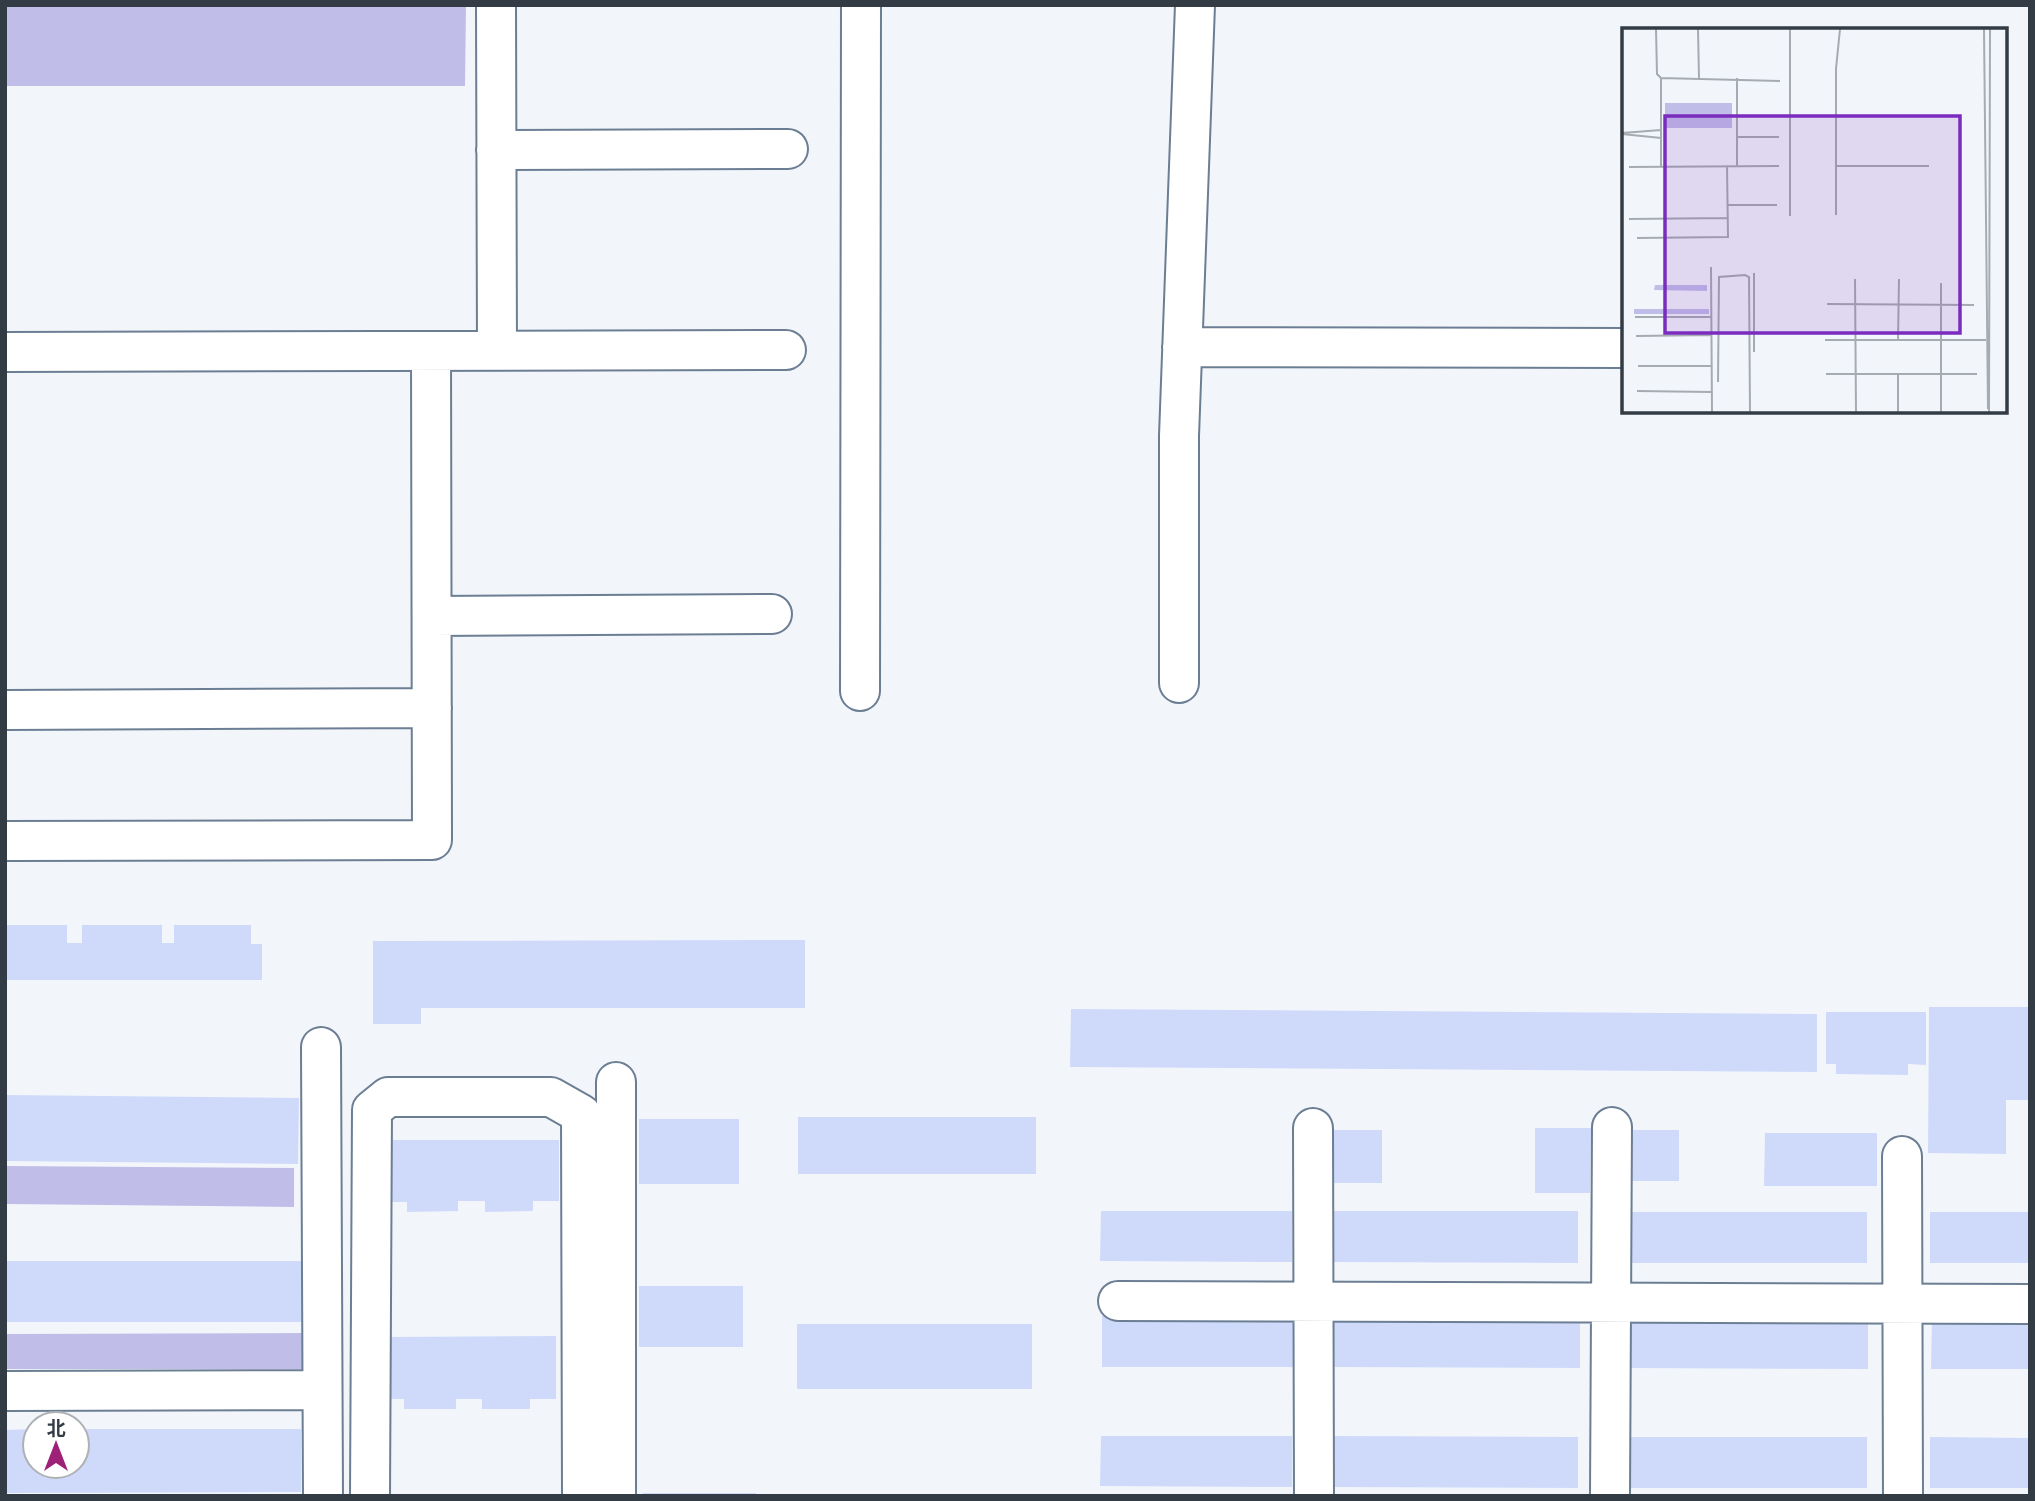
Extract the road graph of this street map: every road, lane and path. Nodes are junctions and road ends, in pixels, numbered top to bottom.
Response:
1 (496, 5) edge
2 (861, 5) edge
3 (1195, 5) edge
4 (788, 149) dead end
5 (496, 150) junction
6 (1182, 347) junction
7 (1622, 348) edge
8 (786, 349) dead end
9 (431, 351) junction
10 (498, 351) junction
11 (5, 352) edge
12 (772, 614) dead end
13 (432, 616) junction
14 (1179, 683) dead end
15 (860, 691) dead end
16 (432, 708) junction
17 (5, 710) edge
18 (5, 841) edge
19 (321, 1046) dead end
20 (616, 1082) dead end
21 (1612, 1127) dead end
22 (1313, 1128) dead end
23 (1902, 1156) dead end
24 (1118, 1301) dead end
25 (1313, 1302) junction
26 (1611, 1303) junction
27 (1903, 1303) junction
28 (2030, 1304) edge
29 (322, 1390) junction
30 (5, 1391) edge
31 (323, 1496) edge
32 (370, 1496) edge
33 (582, 1496) edge
34 (616, 1496) edge
35 (1314, 1496) edge
36 (1611, 1496) edge
37 (1903, 1496) edge

1 - 5 lane
2 - 15 lane
3 - 6 lane
4 - 5 lane
5 - 10 lane
6 - 7 lane
6 - 14 lane
8 - 10 lane
9 - 10 lane
9 - 11 lane
9 - 13 lane
12 - 13 lane
13 - 16 lane
16 - 17 lane
16 - 18 lane
19 - 29 lane
20 - 34 lane
21 - 26 lane
22 - 25 lane
23 - 27 lane
24 - 25 lane
25 - 26 lane
25 - 35 lane
26 - 27 lane
26 - 36 lane
27 - 28 lane
27 - 37 lane
29 - 30 lane
29 - 31 lane
32 - 33 lane

